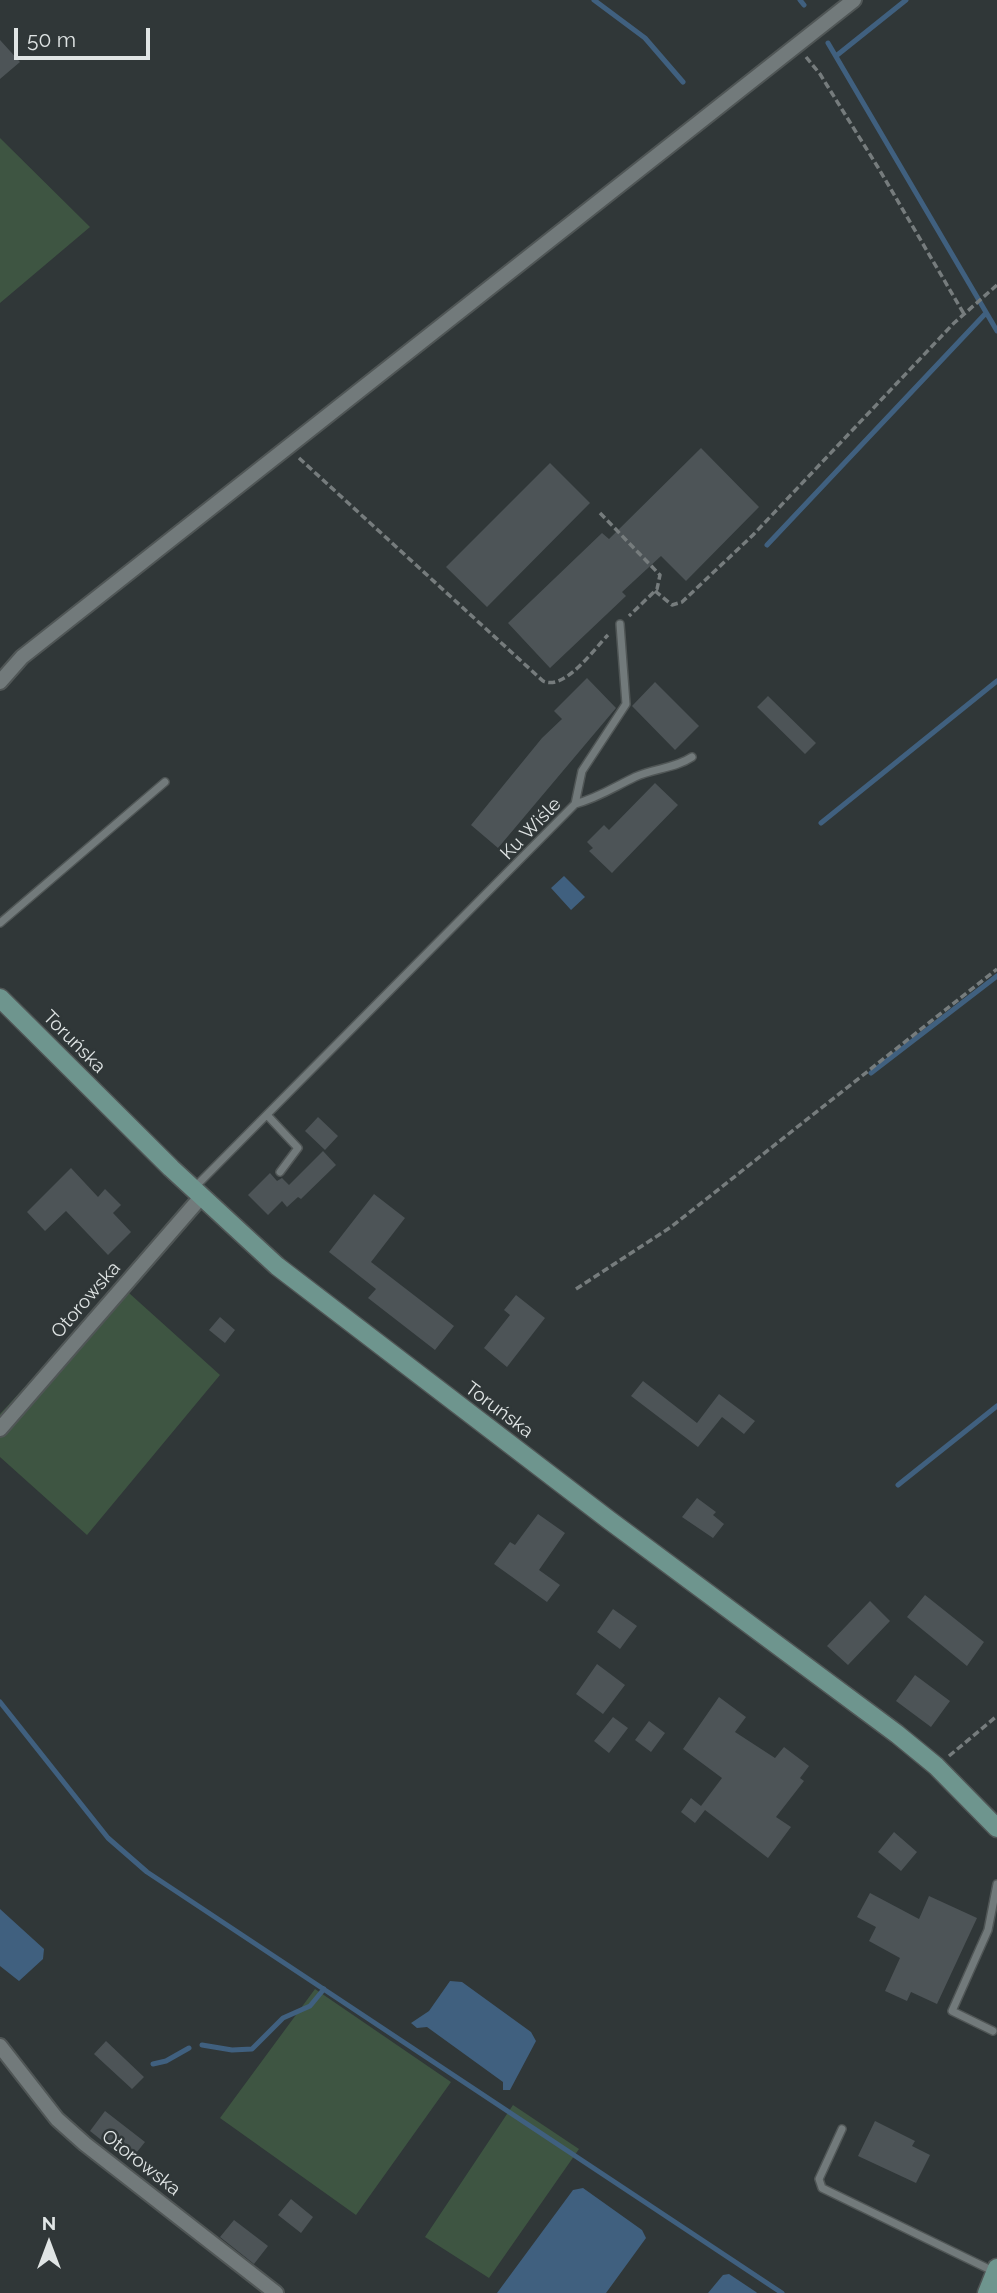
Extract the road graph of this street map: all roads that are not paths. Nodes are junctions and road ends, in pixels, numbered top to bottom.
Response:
1 (854, 0) edge
2 (620, 624) road end
3 (0, 682) edge
4 (692, 757) dead end
5 (165, 782) dead end
6 (575, 804) junction
7 (0, 923) edge
8 (0, 998) edge
9 (267, 1115) junction
10 (280, 1172) dead end
11 (197, 1192) junction
12 (0, 1429) edge
13 (997, 1828) edge
14 (997, 1884) edge
15 (993, 2031) dead end
16 (0, 2046) edge
17 (842, 2129) dead end
18 (996, 2270) edge
19 (276, 2293) edge
20 (986, 2293) edge

1 - 3 street
2 - 6 lane
4 - 6 lane, Ku Wiśle
5 - 7 lane
6 - 9 lane, Ku Wiśle
8 - 11 street, Toruńska
9 - 10 lane
9 - 11 lane, Ku Wiśle
11 - 12 street, Otorowska
11 - 13 street, Toruńska
14 - 15 lane
16 - 19 street, Otorowska
17 - 18 lane
18 - 20 street

